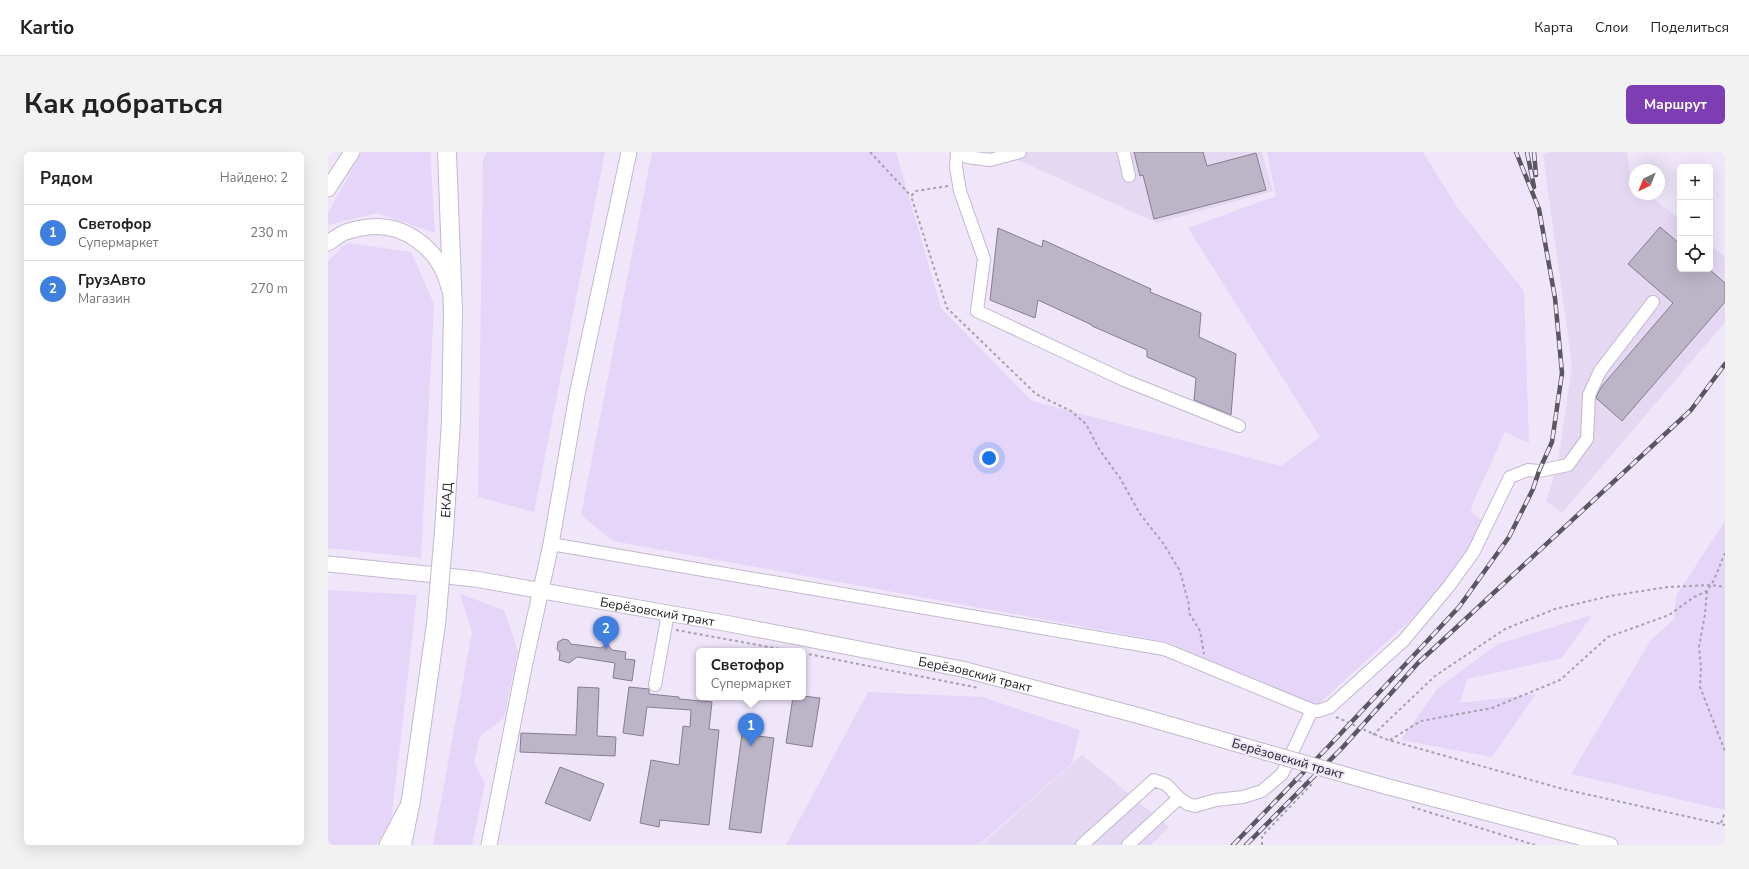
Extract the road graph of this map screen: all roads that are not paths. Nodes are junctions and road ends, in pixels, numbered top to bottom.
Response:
1 (352, 152) edge
2 (447, 152) edge
3 (629, 152) edge
4 (957, 152) edge
5 (964, 152) edge
6 (1020, 152) edge
7 (1122, 152) edge
8 (1129, 176) dead end
9 (328, 189) edge
10 (328, 243) edge
11 (1654, 302) dead end
12 (453, 312) junction
13 (1238, 426) dead end
14 (551, 544) junction
15 (328, 564) edge
16 (540, 590) junction
17 (668, 613) junction
18 (655, 685) dead end
19 (1318, 710) junction
20 (1179, 798) junction
21 (411, 800) junction
22 (387, 845) edge
23 (402, 845) edge
24 (489, 845) edge
25 (1082, 845) edge
26 (1128, 845) edge
27 (1610, 845) edge

1 - 9 main road
2 - 12 highway, ЕКАД
3 - 14 main road
4 - 13 lane
5 - 6 lane
7 - 8 lane
10 - 12 main road
11 - 19 lane
12 - 21 highway, ЕКАД, bridge
14 - 16 main road
14 - 19 lane
15 - 16 main road, Берёзовский тракт
16 - 17 main road, Берёзовский тракт
16 - 24 main road
17 - 18 lane
17 - 27 main road, Берёзовский тракт, bridge
19 - 20 lane
20 - 25 lane
20 - 26 lane
21 - 22 main road
21 - 23 highway, ЕКАД

